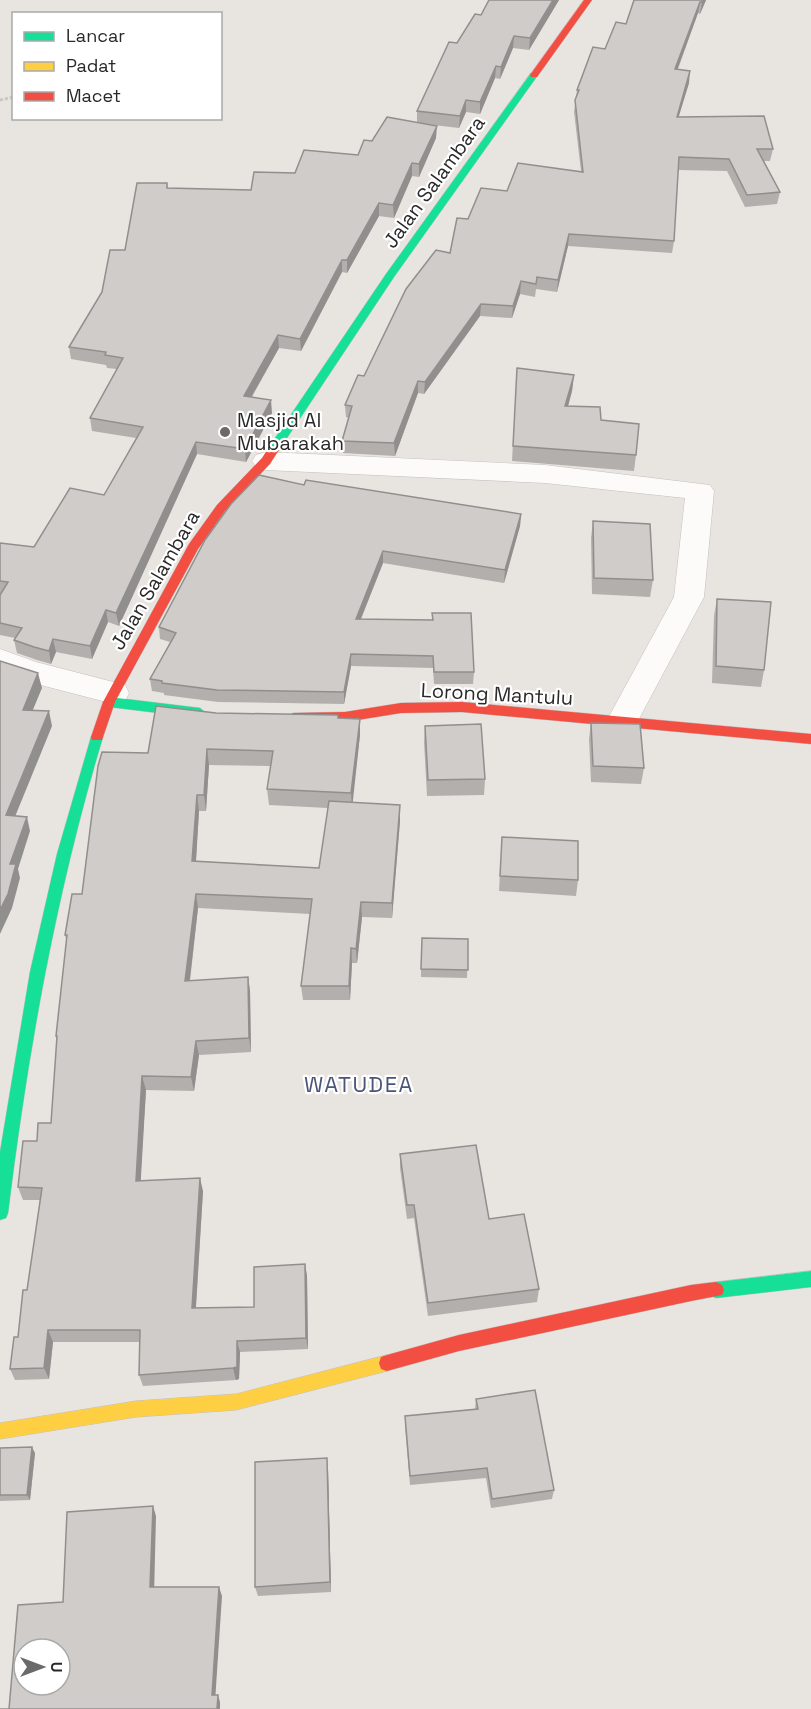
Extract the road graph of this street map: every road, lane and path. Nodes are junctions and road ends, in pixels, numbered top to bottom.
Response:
1 (588, 0) edge
2 (266, 461) junction
3 (0, 660) edge
4 (112, 697) junction
5 (218, 715) edge
6 (275, 717) edge
7 (622, 722) junction
8 (811, 739) edge
9 (0, 1213) edge
10 (811, 1279) edge
11 (0, 1431) edge

1 - 2 street, Jalan Salambara
2 - 4 street, Jalan Salambara
2 - 7 street
3 - 4 street
4 - 5 street
4 - 9 street, Jalan Salambara
6 - 7 street, Lorong Mantulu
7 - 8 street, Lorong Mantulu
10 - 11 street

